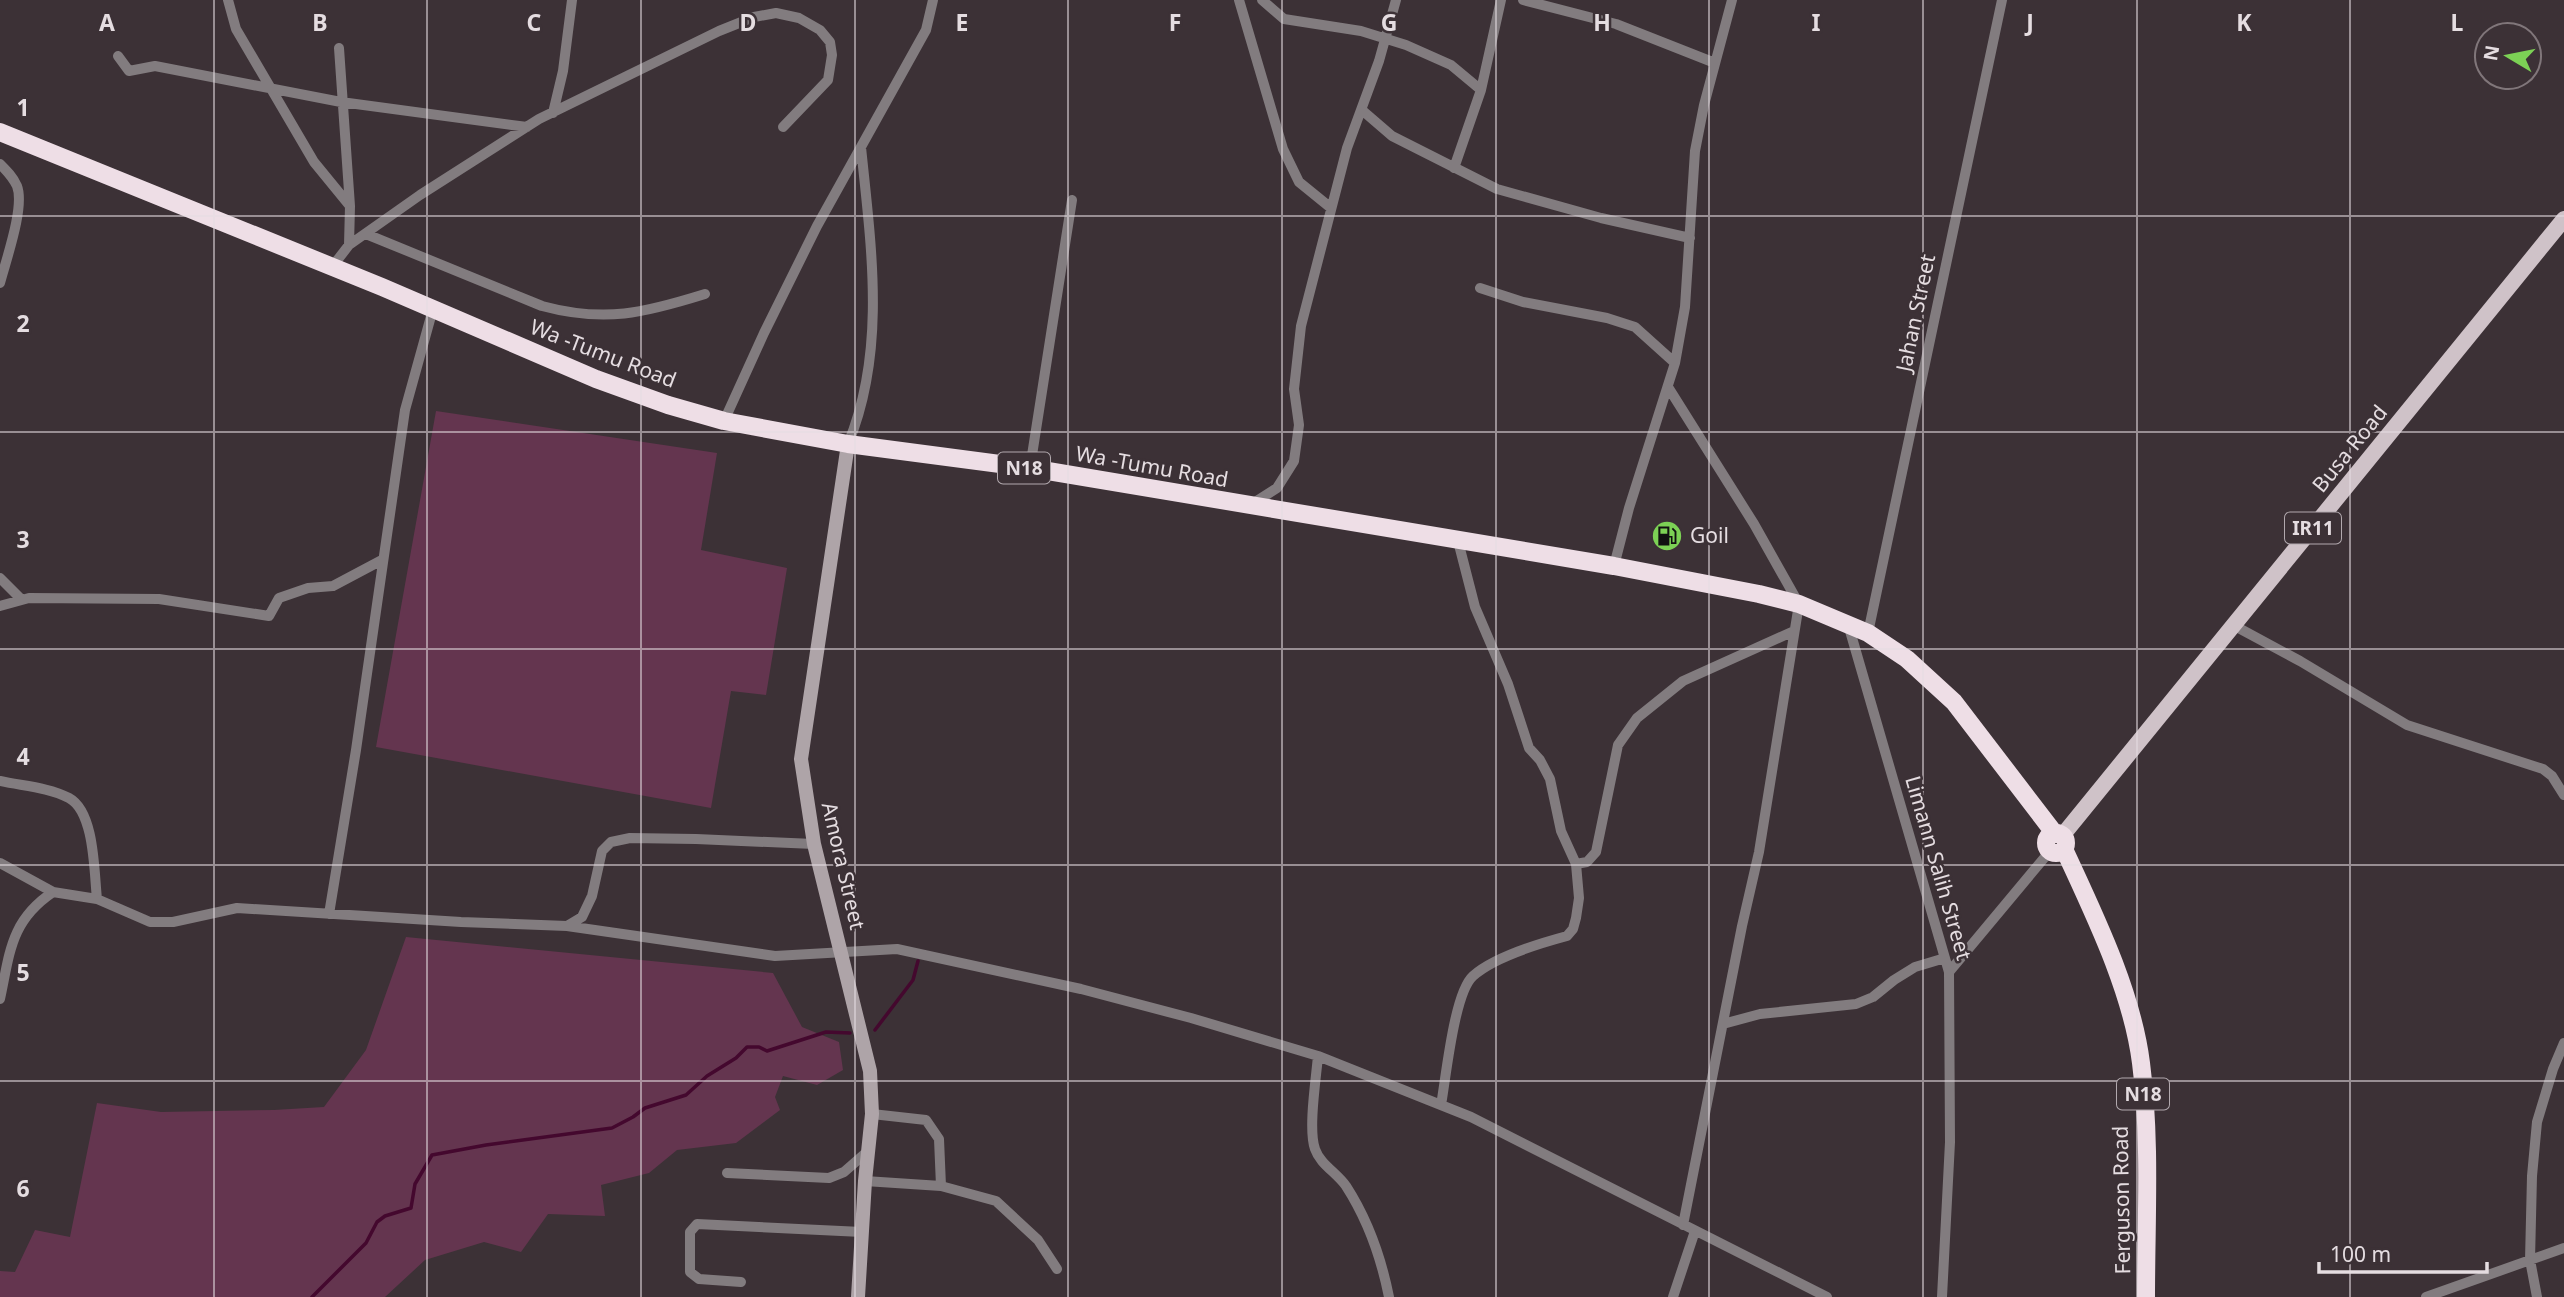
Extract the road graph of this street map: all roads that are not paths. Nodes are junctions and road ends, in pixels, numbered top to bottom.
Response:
1 (228, 0) edge
2 (572, 0) edge
3 (933, 0) edge
4 (1239, 0) edge
5 (1262, 0) edge
6 (1396, 0) edge
7 (1500, 0) edge
8 (1523, 0) edge
9 (1732, 0) edge
10 (2002, 0) edge
11 (1386, 39) junction
12 (339, 48) dead end
13 (117, 56) dead end
14 (1714, 63) junction
15 (271, 88) junction
16 (1481, 90) junction
17 (343, 102) junction
18 (1363, 111) junction
19 (553, 113) junction
20 (527, 127) junction
21 (783, 127) dead end
22 (0, 132) edge
23 (861, 147) junction
24 (0, 164) edge
25 (1454, 168) junction
26 (1072, 200) dead end
27 (350, 206) junction
28 (1331, 208) junction
29 (2564, 219) edge
30 (366, 234) junction
31 (1689, 238) junction
32 (349, 245) junction
33 (332, 267) junction
34 (0, 283) edge
35 (1480, 288) dead end
36 (705, 293) dead end
37 (433, 309) junction
38 (1675, 363) junction
39 (1668, 387) junction
40 (724, 421) junction
41 (848, 444) junction
42 (1030, 468) junction
43 (1249, 506) junction
44 (1458, 541) junction
45 (382, 560) junction
46 (1614, 566) junction
47 (0, 578) edge
48 (21, 599) junction
49 (1799, 604) junction
50 (0, 606) edge
51 (1848, 624) junction
52 (2233, 625) junction
53 (1794, 631) junction
54 (1868, 633) junction
55 (0, 781) edge
56 (2564, 795) edge
57 (2056, 843) junction
58 (814, 844) junction
59 (0, 863) edge
60 (1576, 864) junction
61 (53, 892) junction
62 (97, 899) junction
63 (329, 914) junction
64 (568, 926) junction
65 (841, 951) junction
66 (1945, 958) junction
67 (1949, 972) junction
68 (0, 999) edge
69 (1723, 1024) junction
70 (2564, 1043) edge
71 (1318, 1056) junction
72 (1441, 1105) junction
73 (872, 1114) junction
74 (868, 1151) junction
75 (727, 1172) dead end
76 (865, 1181) junction
77 (941, 1186) junction
78 (1684, 1225) junction
79 (1695, 1231) junction
80 (862, 1232) junction
81 (2564, 1248) edge
82 (2530, 1260) junction
83 (1057, 1269) dead end
84 (741, 1282) dead end
85 (859, 1297) edge
86 (1389, 1297) edge
87 (1674, 1297) edge
88 (1826, 1297) edge
89 (1942, 1297) edge
90 (2146, 1297) edge
91 (2426, 1297) edge
92 (2537, 1297) edge

1 - 15 street
2 - 19 street
3 - 23 street
4 - 28 street
5 - 11 street
6 - 11 street
7 - 16 street
8 - 14 street
9 - 14 street
10 - 54 street, Jahan Street
11 - 16 street
11 - 18 street
12 - 17 street
13 - 15 street
14 - 31 street
15 - 17 street
15 - 27 street
16 - 25 street
17 - 20 street
17 - 27 street
18 - 25 street
18 - 28 street
19 - 20 street
19 - 21 street
20 - 30 street
22 - 33 highway, Wa -Tumu Road / N18
23 - 40 street
23 - 41 street
24 - 34 street
25 - 31 street
26 - 42 street
27 - 32 street
28 - 43 street
29 - 52 main road, Busa Road / IR11
30 - 32 street
30 - 36 street
31 - 38 street
32 - 33 street
33 - 37 highway, Wa -Tumu Road / N18
35 - 38 street
37 - 40 highway, Wa -Tumu Road / N18
37 - 45 street
38 - 39 street
39 - 46 street
39 - 49 street
40 - 41 highway, Wa -Tumu Road / N18
41 - 42 highway, Wa -Tumu Road / N18
41 - 58 street, Amora Street
42 - 43 highway, Wa -Tumu Road / N18
43 - 44 highway, Wa -Tumu Road / N18
44 - 46 highway, Wa -Tumu Road / N18
44 - 60 street
45 - 48 street
45 - 63 street
46 - 49 highway, Wa -Tumu Road / N18
47 - 48 street
48 - 50 street
49 - 51 highway, Wa -Tumu Road / N18
49 - 53 street
51 - 54 highway, Wa -Tumu Road / N18
51 - 66 street, Limann Salih Street
52 - 56 street
52 - 57 main road, Busa Road / IR11
53 - 60 street
53 - 69 street
54 - 57 highway, Wa -Tumu Road / N18
55 - 62 street
57 - 67 street
57 - 90 highway, Ferguson Road / N18
58 - 64 street
58 - 65 street, Amora Street
59 - 61 street
60 - 72 street
61 - 62 street
61 - 68 street
62 - 63 street
63 - 64 street
64 - 65 street
65 - 71 street
65 - 73 street, Amora Street
66 - 67 street, Limann Salih Street
66 - 69 street
67 - 89 street, Limann Salih Street
69 - 78 street
70 - 82 street
71 - 72 street
71 - 86 street
72 - 78 street
73 - 74 street, Amora Street
73 - 77 street
74 - 75 street
74 - 76 street, Amora Street
76 - 77 street
76 - 80 street, Amora Street
77 - 83 street
78 - 79 street
79 - 87 street
79 - 88 street
80 - 84 street
80 - 85 street, Amora Street
81 - 82 street
82 - 91 street
82 - 92 street

